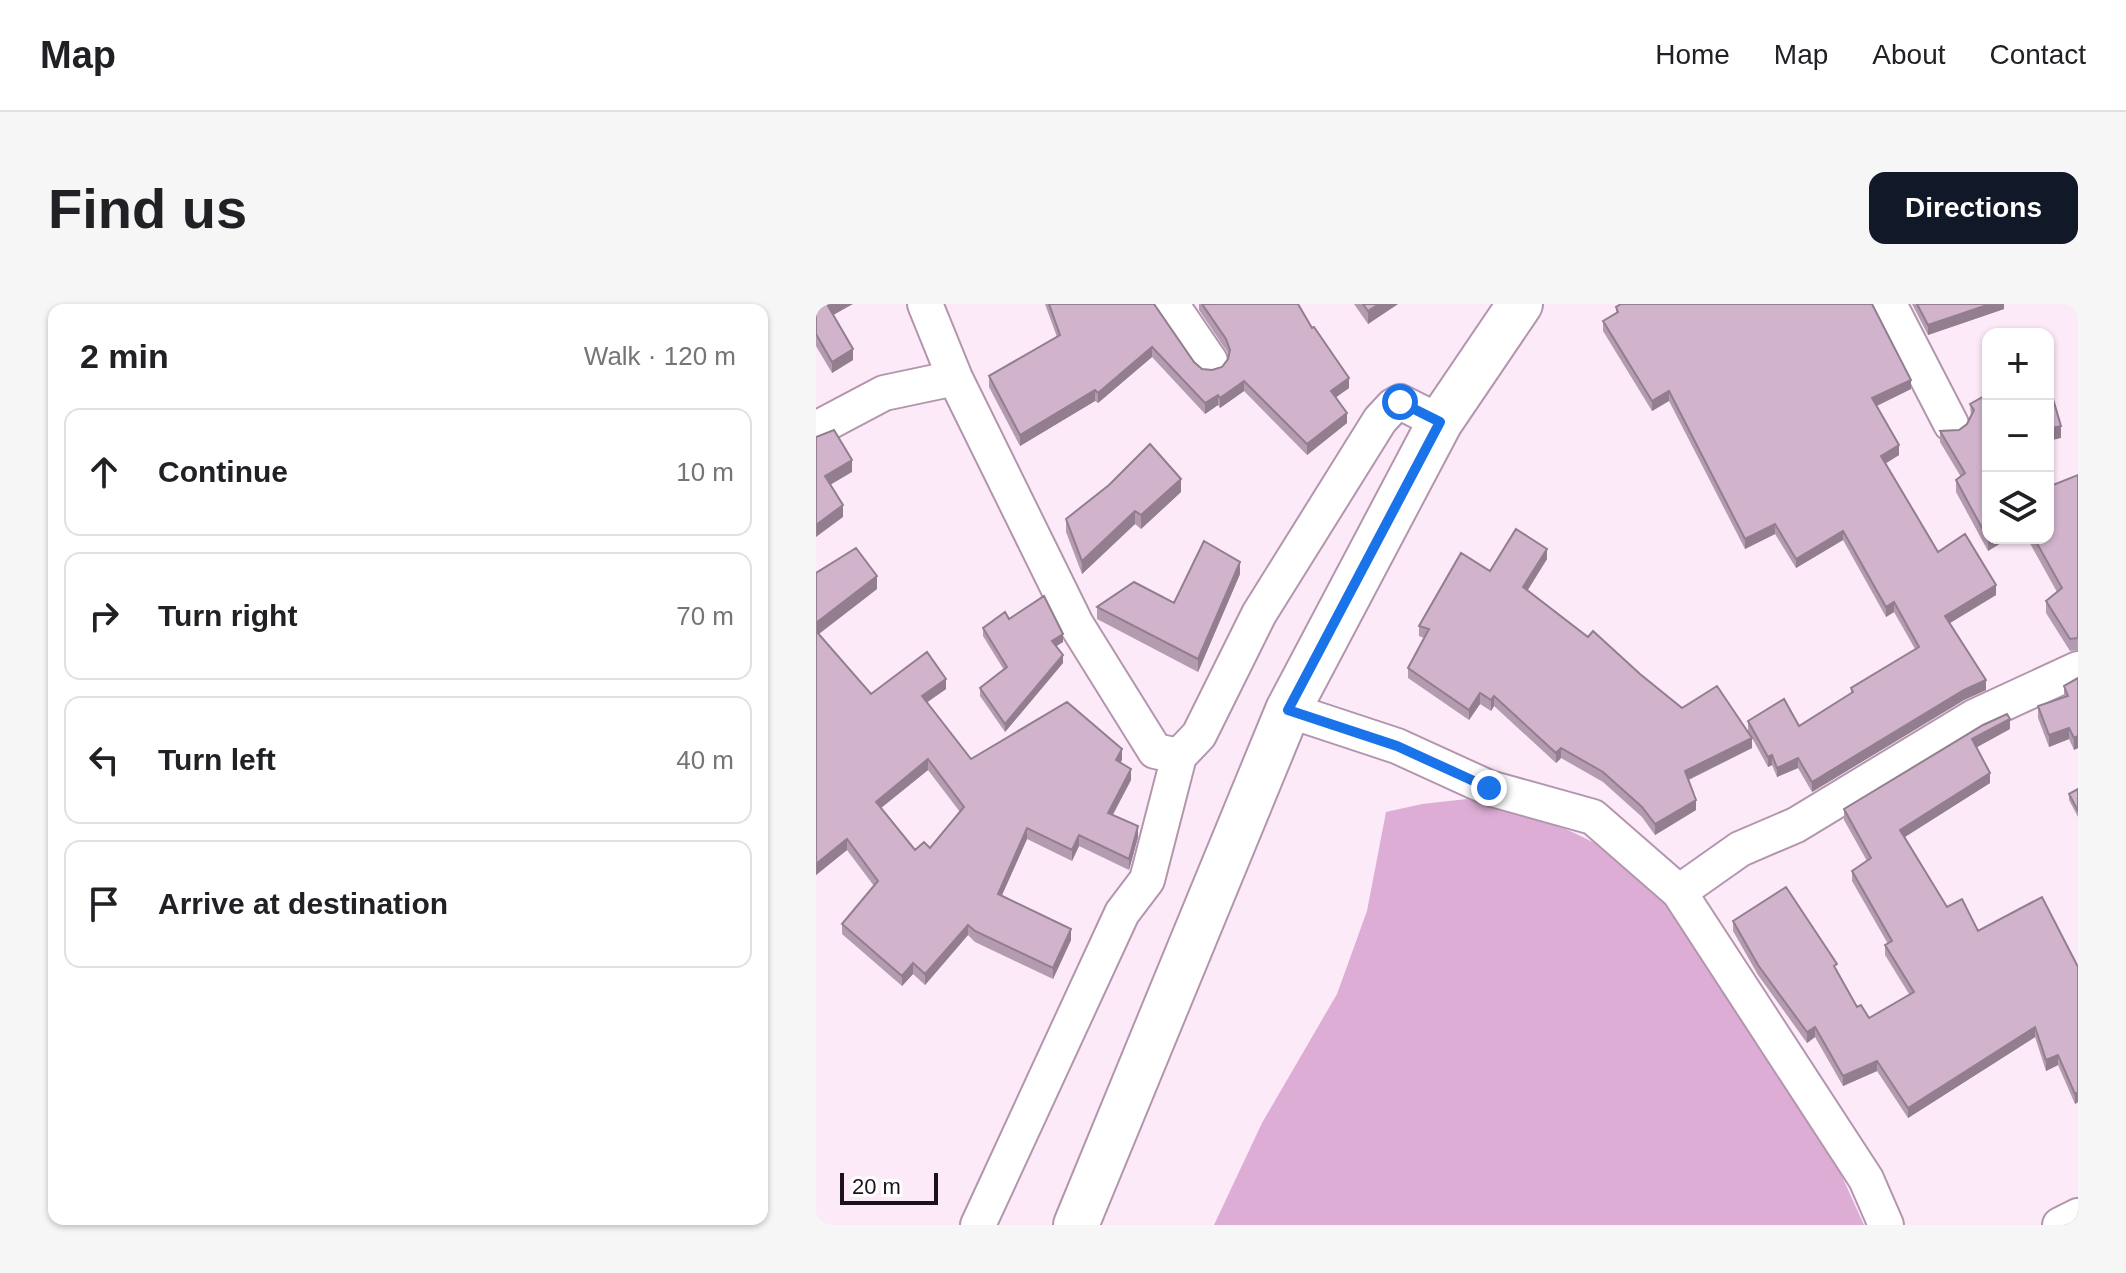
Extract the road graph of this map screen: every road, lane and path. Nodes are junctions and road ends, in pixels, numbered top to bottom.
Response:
1 (925, 304) edge
2 (1171, 304) edge
3 (1520, 304) edge
4 (1889, 304) edge
5 (1210, 361) dead end
6 (955, 378) junction
7 (1440, 422) junction
8 (1951, 424) dead end
9 (816, 429) edge
10 (2078, 669) edge
11 (1288, 710) junction
12 (1179, 756) junction
13 (1679, 892) junction
14 (2078, 1216) edge
15 (978, 1225) edge
16 (1076, 1225) edge
17 (1886, 1225) edge
18 (2060, 1225) edge

1 - 6 street
2 - 5 street
3 - 7 main road
4 - 8 street
6 - 9 street
6 - 12 street
7 - 11 main road
7 - 12 street
10 - 13 street
11 - 13 street
11 - 16 main road
12 - 15 street
13 - 17 street
14 - 18 street

